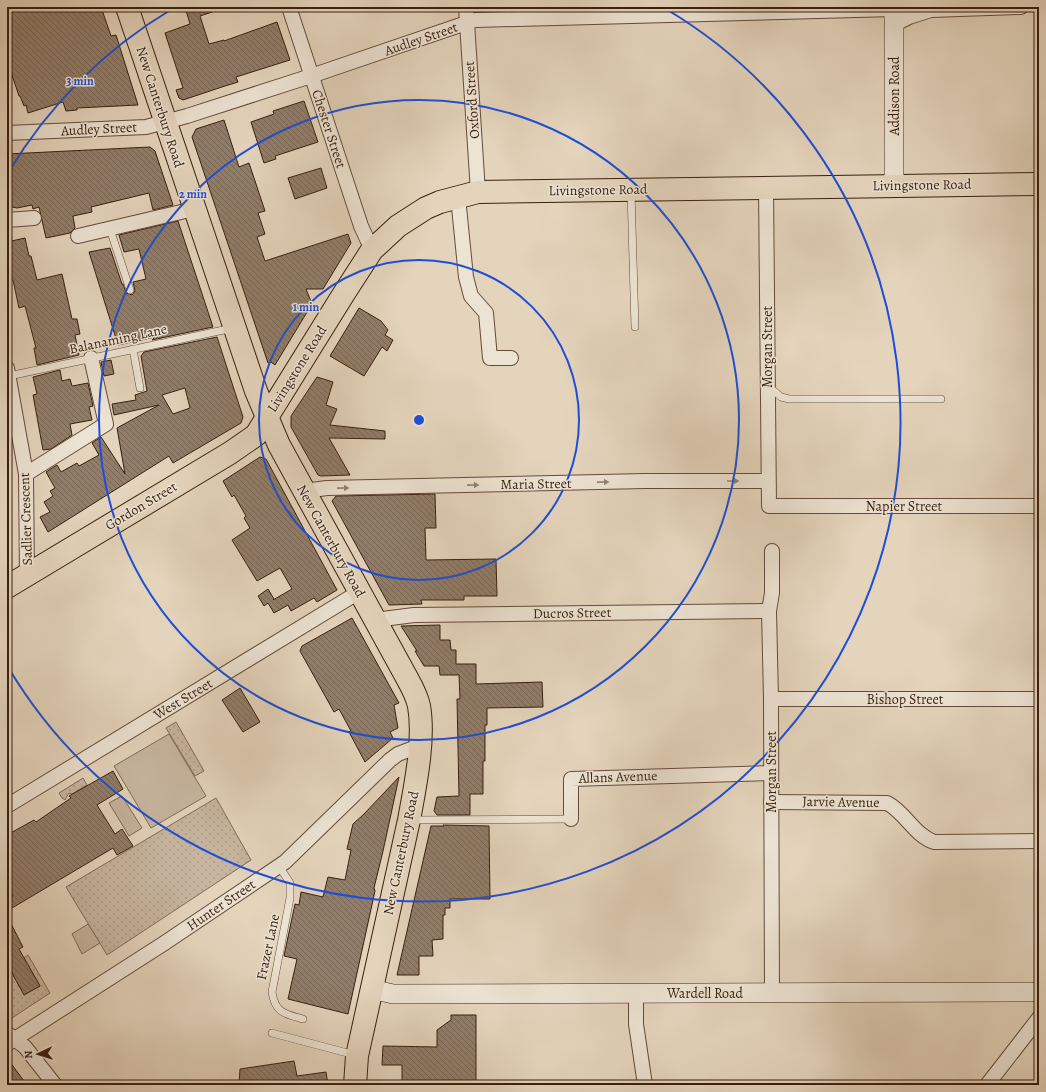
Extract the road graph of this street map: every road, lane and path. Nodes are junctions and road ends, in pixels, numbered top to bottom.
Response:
1 (127, 7) edge
2 (289, 7) edge
3 (466, 7) edge
4 (1021, 7) edge
5 (620, 12) edge
6 (894, 14) edge
7 (467, 23) junction
8 (311, 76) junction
9 (165, 122) junction
10 (7, 133) edge
11 (1039, 184) edge
12 (894, 186) junction
13 (766, 187) junction
14 (631, 190) junction
15 (468, 194) junction
16 (194, 209) junction
17 (34, 218) dead end
18 (7, 220) edge
19 (110, 229) junction
20 (78, 236) dead end
21 (372, 250) junction
22 (130, 290) dead end
23 (635, 327) dead end
24 (233, 328) junction
25 (133, 349) junction
26 (91, 358) junction
27 (511, 358) dead end
28 (9, 380) edge
29 (768, 386) junction
30 (140, 388) dead end
31 (941, 399) dead end
32 (267, 418) junction
33 (26, 474) junction
34 (768, 482) junction
35 (304, 492) junction
36 (769, 506) joint
37 (1039, 506) edge
38 (772, 551) dead end
39 (27, 575) junction
40 (7, 587) edge
41 (359, 592) junction
42 (769, 611) junction
43 (375, 620) junction
44 (770, 699) junction
45 (1039, 699) edge
46 (419, 746) junction
47 (771, 773) junction
48 (771, 802) junction
49 (7, 806) edge
50 (571, 819) joint
51 (409, 820) junction
52 (1039, 841) edge
53 (279, 866) junction
54 (371, 989) junction
55 (1039, 992) edge
56 (636, 993) junction
57 (772, 993) junction
58 (303, 1018) dead end
59 (1039, 1018) edge
60 (272, 1033) dead end
61 (10, 1039) edge
62 (357, 1056) junction
63 (55, 1085) edge
64 (355, 1085) edge
65 (645, 1085) edge
66 (987, 1085) edge

1 - 9 main road, New Canterbury Road
2 - 8 street, Chester Street
3 - 7 street, Oxford Street
4 - 6 street, Audley Street
5 - 6 street, Audley Street
5 - 7 street, Audley Street
6 - 12 street, Addison Road
7 - 8 street, Audley Street
7 - 15 street, Oxford Street
8 - 9 street, Audley Street
8 - 21 street, Chester Street
9 - 10 street, Audley Street
9 - 16 main road, New Canterbury Road
11 - 12 main road, Livingstone Road
12 - 13 main road, Livingstone Road
13 - 14 main road, Livingstone Road
13 - 29 street, Morgan Street
14 - 15 main road, Livingstone Road
14 - 23 lane
15 - 21 main road, Livingstone Road
15 - 27 street, Oxford Street
16 - 19 street
16 - 24 main road, New Canterbury Road
17 - 18 street
19 - 20 street
19 - 22 lane
21 - 32 main road, Livingstone Road
24 - 25 lane, Balanaming Lane
24 - 32 main road, New Canterbury Road
25 - 26 lane, Balanaming Lane
25 - 30 lane
26 - 28 lane, Balanaming Lane
26 - 33 street
28 - 33 street, Sadlier Crescent
29 - 31 lane
29 - 34 street, Morgan Street
32 - 35 main road, New Canterbury Road
32 - 39 main road, Gordon Street
33 - 39 street, Sadlier Crescent
35 -> 34 street, Maria Street
34 - 36 street, Morgan Street
35 - 41 main road, New Canterbury Road
36 - 37 street, Napier Street
38 - 42 street, Morgan Street
39 - 40 main road, Gordon Street
41 - 43 main road, New Canterbury Road
41 - 49 street, West Street
42 - 43 street, Ducros Street
42 - 44 street, Morgan Street
43 - 46 main road, New Canterbury Road
44 - 45 street, Bishop Street
44 - 47 street, Morgan Street
46 - 51 main road, New Canterbury Road
46 - 53 street, Hunter Street
47 - 48 street, Morgan Street
47 - 50 street, Allans Avenue
48 - 52 street, Jarvie Avenue
48 - 57 street, Morgan Street
50 - 51 lane, Allans Avenue
51 - 54 main road, New Canterbury Road
53 - 58 lane, Frazer Lane
53 - 61 street, Hunter Street
54 - 56 street, Wardell Road
54 - 62 main road, New Canterbury Road
55 - 57 street, Wardell Road
56 - 57 street, Wardell Road
56 - 65 street
59 - 66 street
60 - 62 lane
61 - 63 street
62 - 64 main road, New Canterbury Road

